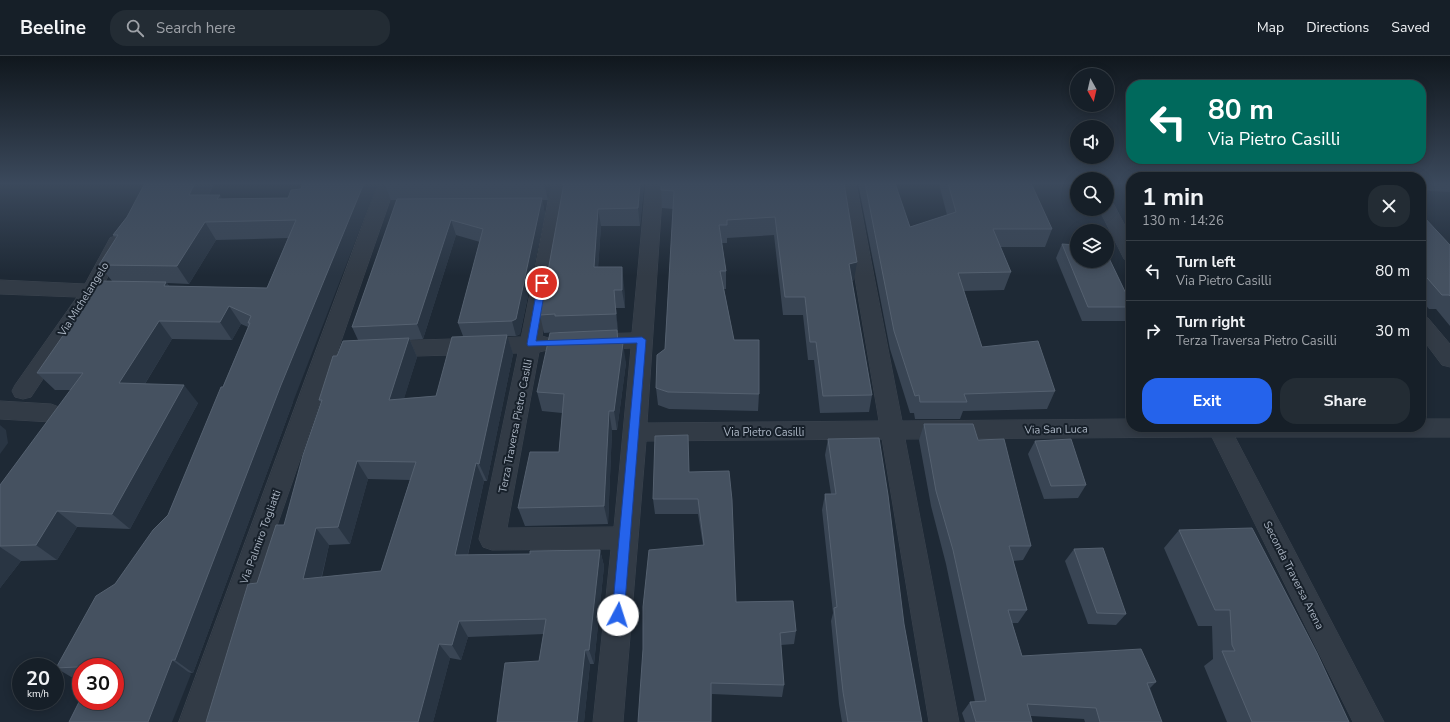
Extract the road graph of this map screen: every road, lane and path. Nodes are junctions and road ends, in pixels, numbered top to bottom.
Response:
1 (383, 214) edge
2 (548, 214) edge
3 (652, 214) edge
4 (854, 214) edge
5 (1112, 216) edge
6 (124, 230) edge
7 (1126, 245) edge
8 (0, 287) edge
9 (90, 290) junction
10 (122, 291) edge
11 (1426, 329) edge
12 (642, 340) junction
13 (531, 344) junction
14 (327, 352) junction
15 (1450, 360) edge
16 (23, 391) dead end
17 (0, 410) edge
18 (51, 413) edge
19 (1126, 428) edge
20 (1426, 428) edge
21 (1450, 428) edge
22 (893, 431) junction
23 (635, 432) junction
24 (1221, 432) edge
25 (625, 538) junction
26 (194, 722) edge
27 (608, 722) edge
28 (944, 722) edge
29 (1369, 722) edge

1 - 14 street, Via Palmiro Togliatti
2 - 13 street, Terza Traversa Pietro Casilli
3 - 12 street
4 - 22 street
5 - 7 street
6 - 9 street, Via Michelangelo
8 - 9 street
9 - 10 street
9 - 16 street, Via Michelangelo
11 - 15 street
12 - 13 street
12 - 23 street
13 - 14 street
13 - 25 street, Terza Traversa Pietro Casilli
14 - 26 street, Via Palmiro Togliatti
17 - 18 street
19 - 22 street, Via San Luca
20 - 21 street
22 - 23 street, Via Pietro Casilli
22 - 28 street
23 - 25 street
24 - 29 street, Seconda Traversa Arena
25 - 27 street

